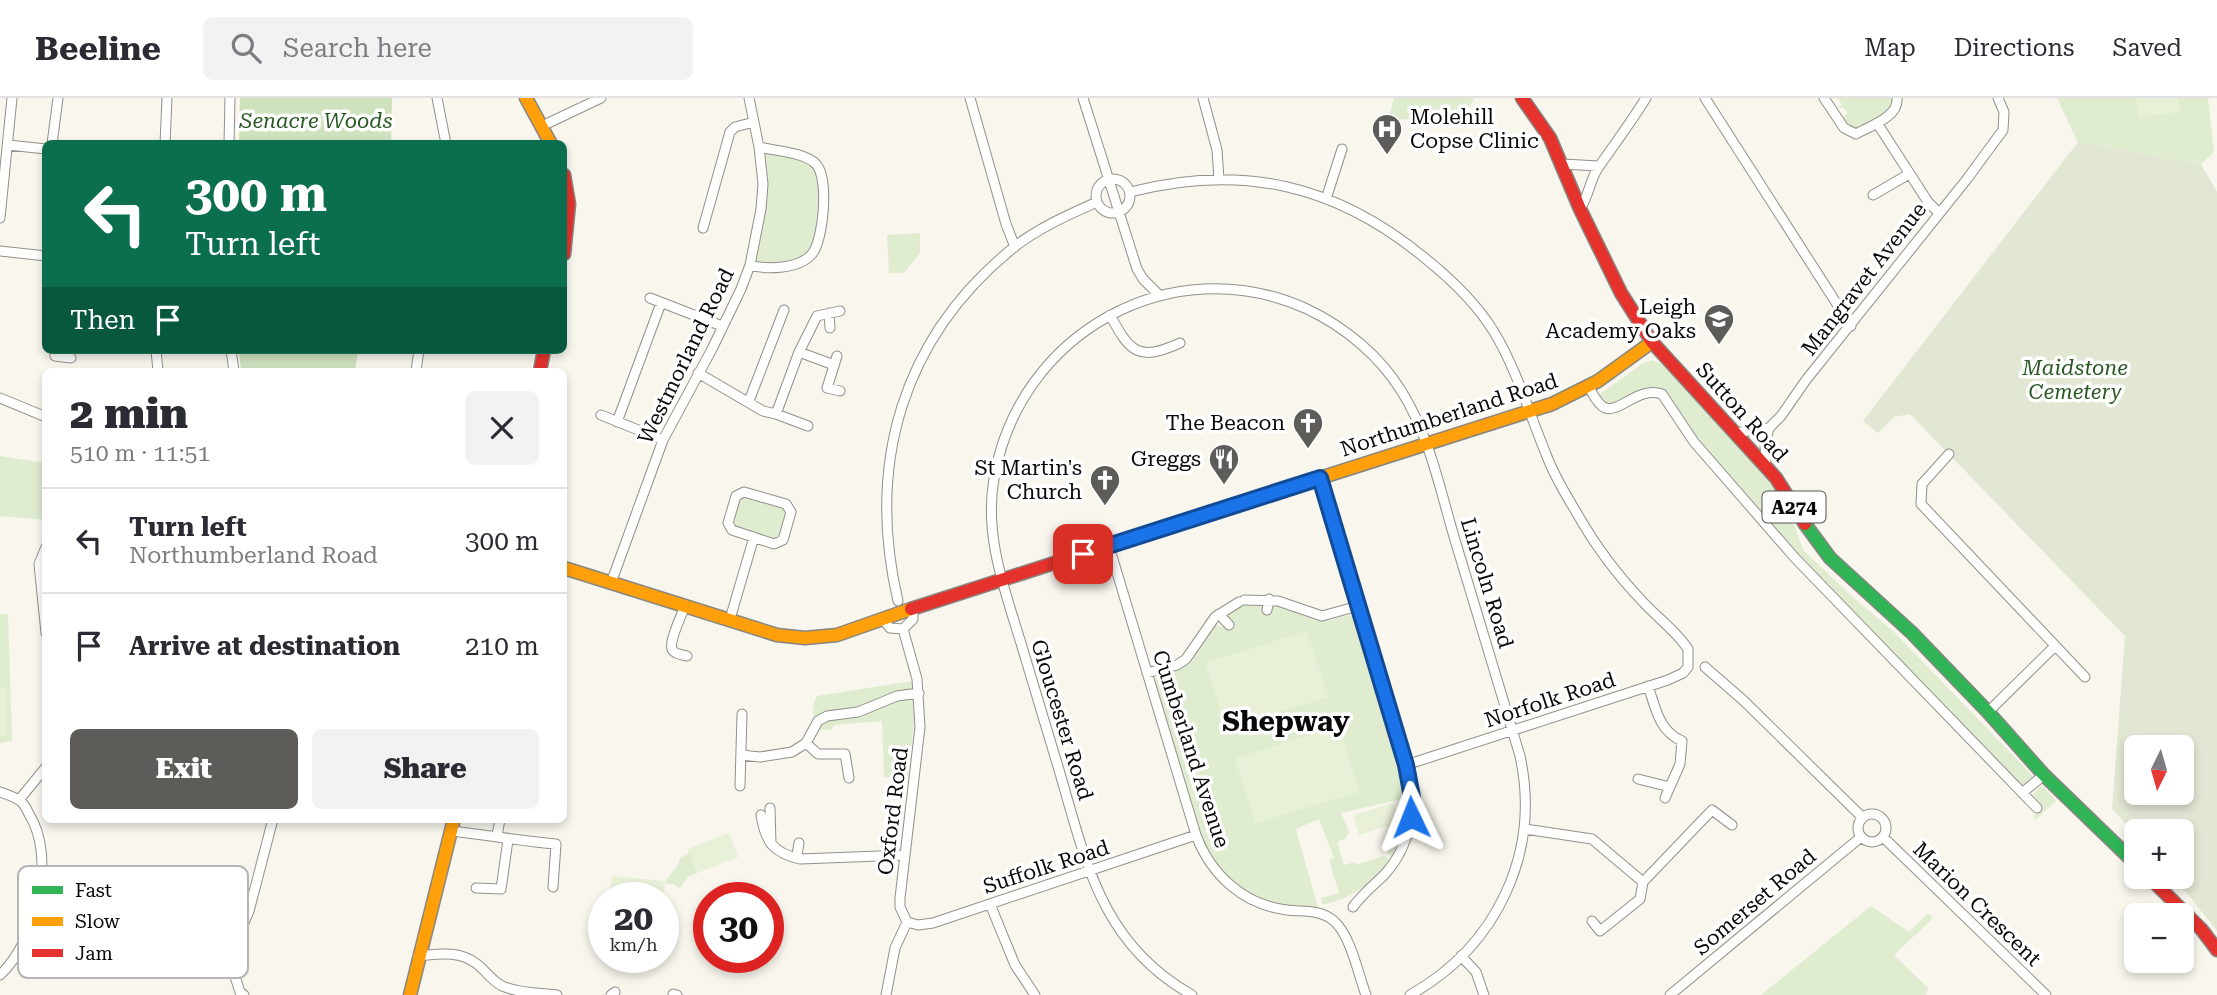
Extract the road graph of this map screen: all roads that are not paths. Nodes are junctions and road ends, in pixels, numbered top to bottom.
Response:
1 (12, 98) edge
2 (58, 98) edge
3 (167, 98) edge
4 (230, 98) edge
5 (437, 98) edge
6 (526, 98) edge
7 (601, 98) edge
8 (749, 98) edge
9 (970, 98) edge
10 (1083, 98) edge
11 (1203, 98) edge
12 (1522, 98) edge
13 (1646, 98) edge
14 (1705, 98) edge
15 (1824, 98) edge
16 (1897, 98) edge
17 (1998, 98) edge
18 (754, 122) junction
19 (1877, 123) junction
20 (542, 126) junction
21 (53, 140) edge
22 (165, 140) edge
23 (229, 140) edge
24 (445, 140) edge
25 (549, 140) edge
26 (8, 145) junction
27 (759, 147) junction
28 (42, 149) edge
29 (1342, 149) dead end
30 (1562, 164) junction
31 (1599, 166) junction
32 (1909, 174) junction
33 (1108, 179) junction
34 (1219, 179) junction
35 (567, 184) edge
36 (1130, 192) junction
37 (1873, 195) dead end
38 (1326, 199) junction
39 (1097, 202) junction
40 (1580, 209) junction
41 (1118, 211) junction
42 (1939, 213) junction
43 (0, 218) edge
44 (708, 223) dead end
45 (567, 228) edge
46 (1015, 247) junction
47 (0, 251) edge
48 (42, 256) edge
49 (750, 265) junction
50 (1159, 295) junction
51 (650, 298) dead end
52 (661, 303) junction
53 (783, 310) dead end
54 (840, 311) dead end
55 (829, 313) junction
56 (1110, 315) junction
57 (722, 326) junction
58 (1851, 326) junction
59 (830, 328) dead end
60 (1652, 342) junction
61 (1180, 343) dead end
62 (799, 352) junction
63 (55, 354) edge
64 (71, 358) dead end
65 (698, 373) junction
66 (1588, 387) junction
67 (840, 391) dead end
68 (0, 398) edge
69 (749, 401) junction
70 (1531, 410) junction
71 (776, 414) junction
72 (42, 415) edge
73 (601, 415) dead end
74 (617, 422) junction
75 (808, 426) dead end
76 (1769, 428) junction
77 (1734, 433) junction
78 (663, 440) junction
79 (1427, 444) junction
80 (1949, 454) dead end
81 (1766, 467) junction
82 (1320, 478) junction
83 (754, 537) junction
84 (1109, 546) junction
85 (42, 558) edge
86 (567, 569) edge
87 (1002, 580) junction
88 (42, 583) edge
89 (611, 583) junction
90 (1269, 599) junction
91 (898, 601) dead end
92 (685, 606) junction
93 (1358, 606) junction
94 (913, 608) junction
95 (1267, 610) dead end
96 (1219, 614) junction
97 (882, 618) junction
98 (730, 619) junction
99 (1229, 625) dead end
100 (904, 629) junction
101 (2055, 646) junction
102 (687, 656) dead end
103 (1705, 667) dead end
104 (1147, 673) junction
105 (2085, 677) dead end
106 (1648, 686) junction
107 (919, 693) junction
108 (1988, 712) junction
109 (742, 714) dead end
110 (1513, 732) junction
111 (806, 743) junction
112 (741, 755) junction
113 (1406, 765) junction
114 (42, 772) edge
115 (2044, 775) junction
116 (849, 778) dead end
117 (1638, 779) dead end
118 (740, 786) dead end
119 (1670, 787) junction
120 (0, 792) edge
121 (2022, 793) junction
122 (1665, 798) dead end
123 (19, 800) junction
124 (771, 808) dead end
125 (2037, 808) dead end
126 (761, 816) dead end
127 (1863, 818) junction
128 (272, 823) edge
129 (499, 823) edge
130 (453, 825) edge
131 (1732, 825) dead end
132 (1525, 829) junction
133 (1196, 835) junction
134 (497, 836) junction
135 (1861, 837) junction
136 (1883, 837) junction
137 (508, 840) junction
138 (799, 843) dead end
139 (771, 844) junction
140 (2124, 852) edge
141 (905, 855) junction
142 (800, 859) junction
143 (41, 866) edge
144 (1090, 871) junction
145 (1643, 882) junction
146 (554, 887) dead end
147 (476, 888) dead end
148 (2161, 889) edge
149 (990, 904) junction
150 (1353, 907) dead end
151 (248, 913) edge
152 (1592, 921) dead end
153 (907, 922) junction
154 (2217, 950) edge
155 (18, 951) edge
156 (418, 956) junction
157 (1461, 956) junction
158 (0, 975) edge
159 (410, 995) edge
160 (557, 995) edge
161 (886, 995) edge
162 (1035, 995) edge
163 (1192, 995) edge
164 (1366, 995) edge
165 (1410, 995) edge
166 (1484, 995) edge
167 (1670, 995) edge
168 (2046, 995) edge

1 - 26 street
2 - 21 street
3 - 22 street
4 - 23 street
5 - 24 street
6 - 20 street
7 - 20 street
8 - 18 street, Westmorland Road
9 - 46 street
10 - 33 street
11 - 34 street
12 - 30 street, Sutton Road / A274
13 - 31 street
14 - 58 street
15 - 19 street
16 - 19 street
17 - 42 street, Mangravet Avenue
18 - 27 street, Westmorland Road
18 - 44 street
19 - 32 street
20 - 25 street
26 - 28 street
26 - 43 street
27 - 49 street, Westmorland Road
27 - 49 street
29 - 38 street
30 - 31 street
30 - 40 street, Sutton Road / A274
31 - 40 street
32 - 37 street
32 - 42 street
33 - 36 street
33 - 39 street
33 - 41 street
34 - 36 street
34 - 38 street
35 - 45 street
36 - 41 street
38 - 70 street
39 - 41 street
39 - 46 street
40 - 60 street, Sutton Road / A274
41 - 50 street
42 - 58 street, Mangravet Avenue
46 - 91 street
47 - 48 street
49 - 57 street, Westmorland Road
50 - 56 street, Gloucester Road
50 - 79 street, Lincoln Road
51 - 52 street
52 - 57 street
52 - 74 street
53 - 69 street
54 - 55 street
55 - 59 street
55 - 62 street
56 - 61 street
56 - 87 street, Gloucester Road
57 - 65 street, Westmorland Road
58 - 76 street, Mangravet Avenue
60 - 66 street, Northumberland Road
60 - 77 street, Sutton Road / A274
62 - 67 street
62 - 71 street
63 - 64 street
65 - 69 street
65 - 78 street, Westmorland Road
66 - 70 street, Northumberland Road
66 - 121 street
68 - 72 street
69 - 71 street
70 - 79 street, Northumberland Road
70 - 106 street, Norfolk Road
71 - 75 street
73 - 74 street
74 - 78 street
76 - 77 street
76 - 81 street
77 - 81 street, Sutton Road / A274
78 - 89 street, Westmorland Road
79 - 82 street, Northumberland Road
79 - 110 street, Lincoln Road
80 - 101 street
81 - 108 street, Sutton Road / A274
82 - 84 street, Northumberland Road
82 - 93 street
83 - 83 street
83 - 98 street
84 - 87 street, Northumberland Road
84 - 104 street, Cumberland Avenue
85 - 88 street
86 - 89 street, Northumberland Road
87 - 94 street, Northumberland Road
87 - 144 street, Gloucester Road
89 - 92 street, Northumberland Road
90 - 93 street
90 - 95 street
90 - 96 street
92 - 98 street, Northumberland Road
92 - 102 street
93 - 113 street
94 - 97 street, Northumberland Road
94 - 100 street
96 - 99 street
96 - 104 street
97 - 98 street, Northumberland Road
97 - 100 street
100 - 107 street, Oxford Road
101 - 105 street
101 - 108 street
103 - 127 street, Marion Crescent
104 - 133 street, Cumberland Avenue
106 - 110 street, Norfolk Road
106 - 119 street
107 - 111 street
107 - 141 street, Oxford Road
108 - 115 street, Sutton Road / A274
109 - 112 street
110 - 113 street, Norfolk Road
110 - 132 street, Lincoln Road
111 - 112 street
111 - 116 street
112 - 118 street
113 - 150 street
114 - 123 street
115 - 121 street
115 - 140 street, Sutton Road / A274
117 - 119 street
119 - 122 street
120 - 123 street
121 - 125 street
123 - 143 street
124 - 139 street
126 - 139 street
127 - 135 street
127 - 136 street, Marion Crescent
128 - 151 street
129 - 134 street
130 - 134 street
130 - 156 street
131 - 145 street
132 - 145 street
132 - 157 street, Lincoln Road
133 - 144 street, Suffolk Road
133 - 164 street, Cumberland Avenue
134 - 137 street
135 - 136 street, Marion Crescent
135 - 167 street, Somerset Road
136 - 168 street, Marion Crescent
137 - 146 street
137 - 147 street
138 - 142 street
139 - 142 street
141 - 142 street
141 - 153 street, Oxford Road
144 - 149 street, Suffolk Road
144 - 163 street, Gloucester Road
145 - 152 street
148 - 154 street
149 - 153 street, Suffolk Road
149 - 162 street
153 - 161 street
155 - 158 street
156 - 159 street
156 - 160 street
157 - 165 street, Lincoln Road
157 - 166 street

